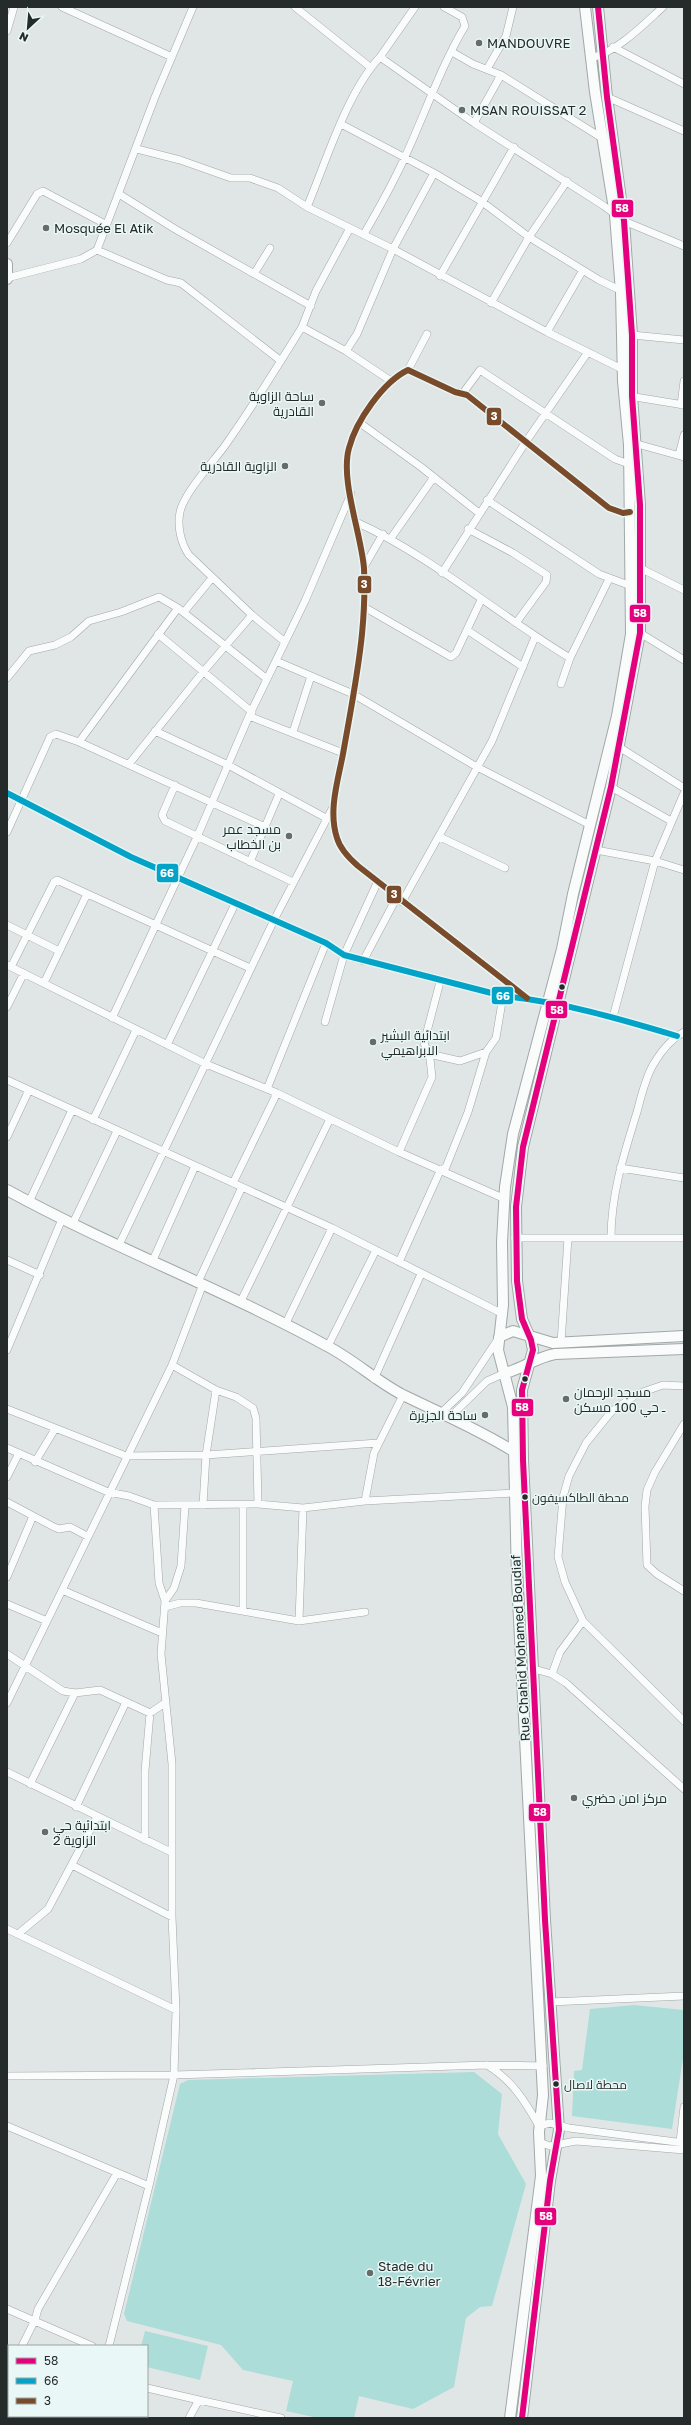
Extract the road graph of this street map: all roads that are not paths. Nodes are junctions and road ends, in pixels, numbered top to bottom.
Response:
1 (14, 7) edge
2 (62, 7) edge
3 (193, 7) edge
4 (295, 7) edge
5 (416, 7) edge
6 (444, 7) edge
7 (513, 7) edge
8 (586, 7) edge
9 (598, 7) edge
10 (663, 7) edge
11 (7, 31) edge
12 (613, 47) junction
13 (452, 52) junction
14 (603, 55) junction
15 (172, 56) junction
16 (380, 57) junction
17 (591, 58) junction
18 (370, 67) junction
19 (487, 69) junction
20 (501, 75) junction
21 (684, 84) edge
22 (431, 93) junction
23 (607, 97) junction
24 (474, 123) junction
25 (341, 124) junction
26 (684, 131) edge
27 (602, 138) junction
28 (514, 147) junction
29 (137, 149) junction
30 (404, 158) junction
31 (434, 173) junction
32 (567, 181) junction
33 (119, 194) junction
34 (481, 202) junction
35 (307, 206) junction
36 (616, 215) junction
37 (624, 222) junction
38 (106, 225) junction
39 (350, 228) junction
40 (364, 234) junction
41 (529, 237) junction
42 (7, 244) edge
43 (684, 246) edge
44 (270, 248) dead end
45 (393, 249) junction
46 (98, 250) junction
47 (7, 264) edge
48 (582, 270) junction
49 (254, 274) junction
50 (440, 276) junction
51 (7, 279) edge
52 (625, 292) junction
53 (491, 303) junction
54 (311, 306) junction
55 (302, 327) junction
56 (547, 332) junction
57 (426, 334) dead end
58 (632, 335) junction
59 (684, 340) edge
60 (346, 351) junction
61 (588, 352) junction
62 (281, 361) junction
63 (408, 370) junction
64 (628, 371) junction
65 (391, 381) junction
66 (684, 381) edge
67 (463, 393) junction
68 (628, 396) junction
69 (683, 405) edge
70 (545, 414) junction
71 (360, 423) junction
72 (684, 435) edge
73 (525, 443) junction
74 (637, 444) junction
75 (681, 456) edge
76 (629, 464) junction
77 (434, 477) junction
78 (351, 494) junction
79 (487, 500) junction
80 (630, 512) junction
81 (479, 513) junction
82 (356, 522) junction
83 (468, 529) junction
84 (383, 534) junction
85 (391, 538) junction
86 (364, 568) junction
87 (640, 568) junction
88 (442, 573) junction
89 (212, 578) junction
90 (609, 579) junction
91 (632, 586) junction
92 (684, 590) edge
93 (482, 600) junction
94 (364, 607) junction
95 (181, 610) junction
96 (252, 615) junction
97 (516, 623) junction
98 (466, 630) junction
99 (640, 633) junction
100 (158, 634) junction
101 (535, 637) junction
102 (286, 642) junction
103 (225, 647) junction
104 (570, 658) junction
105 (684, 660) edge
106 (276, 661) junction
107 (524, 667) junction
108 (203, 672) junction
109 (311, 676) junction
110 (7, 678) edge
111 (267, 679) junction
112 (561, 684) dead end
113 (353, 694) junction
114 (250, 714) junction
115 (155, 731) junction
116 (293, 732) junction
117 (79, 742) junction
118 (619, 747) junction
119 (343, 753) junction
120 (129, 764) junction
121 (228, 765) junction
122 (477, 767) junction
123 (175, 786) junction
124 (611, 787) junction
125 (684, 788) edge
126 (7, 793) edge
127 (684, 793) edge
128 (279, 794) junction
129 (23, 802) junction
130 (212, 802) junction
131 (334, 806) junction
132 (326, 818) junction
133 (671, 821) junction
134 (590, 825) junction
135 (265, 827) junction
136 (7, 832) edge
137 (197, 837) junction
138 (440, 837) junction
139 (596, 850) junction
140 (655, 861) junction
141 (250, 862) junction
142 (505, 868) dead end
143 (684, 870) edge
144 (178, 877) junction
145 (378, 881) junction
146 (293, 882) junction
147 (87, 894) junction
148 (400, 900) junction
149 (234, 904) junction
150 (274, 920) junction
151 (7, 925) edge
152 (155, 926) junction
153 (28, 936) junction
154 (326, 943) junction
155 (59, 951) junction
156 (212, 951) junction
157 (344, 955) junction
158 (363, 961) junction
159 (9, 966) edge
160 (250, 968) junction
161 (24, 973) junction
162 (440, 982) junction
163 (44, 983) junction
164 (503, 996) junction
165 (527, 998) junction
166 (548, 1003) junction
167 (559, 1005) junction
168 (7, 1007) edge
169 (613, 1017) junction
170 (112, 1018) junction
171 (325, 1022) dead end
172 (136, 1030) junction
173 (681, 1034) edge
174 (167, 1045) junction
175 (486, 1052) junction
176 (429, 1054) junction
177 (206, 1064) junction
178 (7, 1080) edge
179 (267, 1088) junction
180 (29, 1090) junction
181 (276, 1093) junction
182 (521, 1103) junction
183 (533, 1107) junction
184 (72, 1110) junction
185 (330, 1119) junction
186 (93, 1120) junction
187 (117, 1131) junction
188 (7, 1137) edge
189 (162, 1151) junction
190 (399, 1152) junction
191 (196, 1166) junction
192 (620, 1168) junction
193 (440, 1171) junction
194 (684, 1178) edge
195 (233, 1183) junction
196 (242, 1187) junction
197 (7, 1190) edge
198 (516, 1195) junction
199 (505, 1197) junction
200 (29, 1202) junction
201 (286, 1208) junction
202 (62, 1219) junction
203 (73, 1224) junction
204 (332, 1228) junction
205 (515, 1238) junction
206 (568, 1238) junction
207 (611, 1238) junction
208 (684, 1238) edge
209 (119, 1245) junction
210 (376, 1250) junction
211 (7, 1260) edge
212 (153, 1260) junction
213 (399, 1262) junction
214 (421, 1274) junction
215 (40, 1275) junction
216 (200, 1283) junction
217 (240, 1303) junction
218 (502, 1314) junction
219 (285, 1325) junction
220 (530, 1336) junction
221 (684, 1336) edge
222 (499, 1337) junction
223 (589, 1341) junction
224 (561, 1343) junction
225 (328, 1346) junction
226 (684, 1349) edge
227 (7, 1350) edge
228 (589, 1353) junction
229 (529, 1364) junction
230 (172, 1365) junction
231 (505, 1374) junction
232 (374, 1379) junction
233 (684, 1386) edge
234 (216, 1390) junction
235 (403, 1395) junction
236 (7, 1409) edge
237 (447, 1414) junction
238 (684, 1424) edge
239 (55, 1429) junction
240 (378, 1443) junction
241 (7, 1448) edge
242 (513, 1450) junction
243 (256, 1451) junction
244 (19, 1453) junction
245 (206, 1455) junction
246 (126, 1456) junction
247 (35, 1462) junction
248 (7, 1477) edge
249 (108, 1492) junction
250 (514, 1493) junction
251 (7, 1502) edge
252 (365, 1502) junction
253 (243, 1504) junction
254 (258, 1504) junction
255 (154, 1505) junction
256 (203, 1505) junction
257 (186, 1506) junction
258 (303, 1508) junction
259 (33, 1516) junction
260 (87, 1536) junction
261 (7, 1577) edge
262 (62, 1590) junction
263 (684, 1590) edge
264 (7, 1604) edge
265 (165, 1604) junction
266 (243, 1611) junction
267 (365, 1612) dead end
268 (47, 1621) junction
269 (299, 1621) junction
270 (583, 1621) junction
271 (162, 1633) junction
272 (7, 1654) edge
273 (26, 1666) junction
274 (534, 1669) junction
275 (552, 1674) junction
276 (74, 1693) junction
277 (126, 1702) junction
278 (7, 1703) edge
279 (165, 1703) junction
280 (150, 1713) junction
281 (684, 1721) edge
282 (8, 1775) edge
283 (30, 1784) junction
284 (684, 1789) edge
285 (76, 1807) junction
286 (97, 1817) junction
287 (144, 1840) junction
288 (172, 1852) junction
289 (72, 1865) junction
290 (172, 1917) junction
291 (7, 1929) edge
292 (18, 1934) junction
293 (684, 1996) edge
294 (550, 2002) junction
295 (176, 2010) junction
296 (487, 2065) junction
297 (543, 2066) junction
298 (174, 2075) junction
299 (7, 2076) edge
300 (684, 2107) edge
301 (558, 2124) junction
302 (539, 2126) junction
303 (8, 2129) edge
304 (539, 2142) junction
305 (682, 2142) edge
306 (557, 2145) junction
307 (684, 2150) edge
308 (117, 2173) junction
309 (149, 2186) junction
310 (7, 2309) edge
311 (35, 2320) junction
312 (22, 2345) edge
313 (90, 2345) edge
314 (109, 2345) edge
315 (148, 2388) edge
316 (199, 2400) junction
317 (268, 2416) edge
318 (189, 2418) edge
319 (281, 2418) edge
320 (510, 2418) edge
321 (522, 2418) edge

1 - 11 street
2 - 15 street
3 - 15 street
4 - 18 street
5 - 16 street
6 - 13 street
7 - 19 street
8 - 17 main road, Rue Chahid Mohamed Boudiaf
9 - 14 main road, Rue Chahid Mohamed Boudiaf
10 - 12 street
12 - 14 street
12 - 21 street
13 - 19 street
13 - 22 street
14 - 17 street
14 - 23 main road, Rue Chahid Mohamed Boudiaf
15 - 29 street
16 - 18 street
16 - 22 street
17 - 27 main road, Rue Chahid Mohamed Boudiaf
18 - 25 street
19 - 20 street
20 - 24 street
20 - 27 street
22 - 24 street
22 - 30 street
23 - 26 street
23 - 37 main road, Rue Chahid Mohamed Boudiaf
24 - 28 street
25 - 30 street
25 - 35 street
27 - 36 main road, Rue Chahid Mohamed Boudiaf
28 - 32 street
28 - 34 street
29 - 33 street
29 - 35 street
30 - 31 street
30 - 40 street
31 - 34 street
31 - 45 street
32 - 36 street
32 - 41 street
33 - 38 street
33 - 49 street
34 - 41 street
34 - 50 street
35 - 39 street
36 - 37 street
36 - 52 main road, Rue Chahid Mohamed Boudiaf
37 - 43 street
37 - 52 main road, Rue Chahid Mohamed Boudiaf
38 - 42 street
38 - 46 street
39 - 40 street
39 - 54 street
40 - 45 street
41 - 48 street
41 - 53 street
44 - 49 street
45 - 50 street
45 - 60 street
46 - 51 street
46 - 62 street
47 - 51 main road
48 - 52 street
48 - 56 street
49 - 54 street
50 - 53 street
52 - 58 main road, Rue Chahid Mohamed Boudiaf
52 - 64 main road, Rue Chahid Mohamed Boudiaf
53 - 56 street
54 - 55 street
55 - 60 street
55 - 62 street
56 - 61 street
57 - 63 street
58 - 59 street
58 - 64 main road, Rue Chahid Mohamed Boudiaf
60 - 65 street
61 - 64 street
61 - 70 street
62 - 89 street
63 - 65 street
63 - 67 street
64 - 68 main road, Rue Chahid Mohamed Boudiaf
65 - 71 street
66 - 69 street
67 - 70 street
67 - 73 street
68 - 69 street
68 - 74 main road, Rue Chahid Mohamed Boudiaf
68 - 76 main road, Rue Chahid Mohamed Boudiaf
70 - 73 street
70 - 76 street
71 - 77 street
71 - 78 street
72 - 75 street
73 - 79 street
73 - 80 street
74 - 75 street
74 - 87 main road, Rue Chahid Mohamed Boudiaf
76 - 80 main road, Rue Chahid Mohamed Boudiaf
77 - 81 street
77 - 85 street
78 - 82 street
78 - 102 street
79 - 81 street
79 - 90 street
80 - 91 main road, Rue Chahid Mohamed Boudiaf
81 - 83 street
82 - 84 street
82 - 86 street
83 - 88 street
83 - 97 street
84 - 85 street
84 - 86 street
85 - 88 street
86 - 94 street
87 - 92 street
87 - 99 main road, Rue Chahid Mohamed Boudiaf
88 - 93 street
89 - 95 street
89 - 96 street
90 - 91 street
90 - 104 street
91 - 134 main road, Rue Chahid Mohamed Boudiaf
93 - 97 street
93 - 98 street
94 - 98 street
94 - 113 street
95 - 100 street
95 - 103 street
95 - 110 street
96 - 102 street
96 - 103 street
97 - 101 street
98 - 107 street
99 - 105 street
99 - 118 main road, Rue Chahid Mohamed Boudiaf
100 - 108 street
100 - 117 street
101 - 104 street
101 - 107 street
102 - 106 street
103 - 108 street
103 - 111 street
104 - 112 street
106 - 109 street
106 - 111 street
107 - 122 street
108 - 114 street
108 - 115 street
109 - 113 street
109 - 116 street
111 - 114 street
113 - 119 street
113 - 122 street
114 - 116 street
114 - 121 street
115 - 120 street
115 - 121 street
116 - 119 street
117 - 120 street
117 - 129 street
118 - 124 main road, Rue Chahid Mohamed Boudiaf
118 - 125 street
119 - 131 street
120 - 123 street
121 - 128 street
121 - 130 street
122 - 134 street
122 - 138 street
123 - 130 street
123 - 137 street
124 - 133 street
124 - 139 main road, Rue Chahid Mohamed Boudiaf
126 - 129 street
127 - 133 street
128 - 132 street
128 - 135 street
129 - 136 street
129 - 144 street
130 - 135 street
130 - 137 street
131 - 132 street
131 - 145 street
132 - 146 street
133 - 140 street
134 - 166 main road, Rue Chahid Mohamed Boudiaf
135 - 141 street
137 - 141 street
137 - 144 street
138 - 142 street
138 - 148 street
139 - 140 street
139 - 167 main road, Rue Chahid Mohamed Boudiaf
140 - 143 street
140 - 169 street
141 - 146 street
144 - 149 street
144 - 152 street
145 - 148 street
145 - 157 street
146 - 150 street
147 - 152 street
147 - 153 street
147 - 155 street
148 - 158 street
148 - 165 street
149 - 150 street
149 - 156 street
150 - 154 street
150 - 160 street
151 - 153 street
152 - 156 street
152 - 170 street
153 - 155 street
153 - 159 street
154 - 157 street
154 - 179 street
155 - 163 street
156 - 160 street
156 - 174 street
157 - 158 street
157 - 171 street
158 - 162 street
159 - 161 street
160 - 177 street
161 - 163 street
161 - 168 street
162 - 164 street
162 - 176 street
163 - 170 street
164 - 165 street
164 - 175 street
165 - 166 street
166 - 167 street
166 - 182 main road, Rue Chahid Mohamed Boudiaf
167 - 169 street
167 - 183 main road, Rue Chahid Mohamed Boudiaf
169 - 173 street
170 - 172 street
172 - 174 street
172 - 186 street
173 - 192 street
174 - 177 street
175 - 176 street
175 - 193 street
176 - 190 street
177 - 179 street
177 - 189 street
178 - 180 street
179 - 181 street
180 - 184 street
180 - 188 street
181 - 185 street
181 - 195 street
182 - 183 main road
182 - 199 main road, Rue Chahid Mohamed Boudiaf
183 - 198 main road, Rue Chahid Mohamed Boudiaf
184 - 186 street
184 - 200 street
185 - 190 street
185 - 201 street
186 - 187 street
187 - 189 street
187 - 203 street
189 - 191 street
189 - 209 street
190 - 193 street
191 - 195 street
191 - 212 street
192 - 194 street
192 - 207 street
193 - 199 street
193 - 213 street
195 - 196 street
196 - 201 street
196 - 216 street
197 - 200 main road
198 - 199 main road
198 - 205 main road, Rue Chahid Mohamed Boudiaf
199 - 218 main road, Rue Chahid Mohamed Boudiaf
200 - 202 main road
201 - 204 street
201 - 217 street
202 - 203 main road
202 - 215 street
203 - 209 main road
204 - 210 street
204 - 219 street
205 - 206 street
205 - 220 main road, Rue Chahid Mohamed Boudiaf
206 - 207 street
206 - 224 street
207 - 208 street
209 - 212 main road
210 - 213 street
210 - 225 street
211 - 215 street
212 - 216 main road
213 - 214 street
214 - 218 street
214 - 232 street
215 - 227 street
216 - 217 main road
216 - 230 street
217 - 219 main road
218 - 222 main road, Rue Chahid Mohamed Boudiaf
219 - 225 main road
220 - 222 main road
220 - 224 main road
220 - 229 main road, Rue Chahid Mohamed Boudiaf
221 - 223 main road
222 - 231 main road, Rue Chahid Mohamed Boudiaf
222 - 237 street
223 - 224 main road
223 - 228 main road
225 - 232 main road
226 - 228 main road
228 - 229 main road
229 - 231 main road
229 - 274 main road, Rue Chahid Mohamed Boudiaf
230 - 234 street
230 - 246 street
231 - 237 street
231 - 242 main road, Rue Chahid Mohamed Boudiaf
232 - 235 main road
233 - 270 street
234 - 243 street
234 - 245 street
235 - 237 main road
235 - 240 street
236 - 239 street
237 - 242 main road
238 - 263 street
239 - 246 street
239 - 247 street
240 - 243 street
240 - 252 street
241 - 244 street
242 - 250 main road, Rue Chahid Mohamed Boudiaf
243 - 245 street
243 - 254 street
244 - 247 street
244 - 248 street
245 - 246 street
245 - 256 street
246 - 249 street
247 - 249 street
249 - 255 street
249 - 260 street
250 - 252 street
250 - 297 main road, Rue Chahid Mohamed Boudiaf
251 - 259 street
252 - 258 street
253 - 254 street
253 - 256 street
253 - 266 street
254 - 258 street
255 - 257 street
255 - 265 street
256 - 257 street
257 - 265 street
258 - 269 street
259 - 260 street
259 - 261 street
260 - 262 street
262 - 268 street
262 - 271 street
264 - 268 street
265 - 266 street
265 - 271 street
266 - 269 street
267 - 269 street
268 - 273 street
270 - 275 street
270 - 281 street
271 - 279 street
272 - 273 street
273 - 276 street
273 - 278 street
274 - 275 street
274 - 294 main road, Rue Chahid Mohamed Boudiaf
275 - 284 street
276 - 277 street
276 - 283 street
277 - 280 street
277 - 285 street
279 - 280 street
279 - 288 street
280 - 287 street
282 - 283 street
283 - 285 street
285 - 286 street
286 - 287 street
286 - 289 street
287 - 288 street
288 - 290 street
289 - 290 street
289 - 292 street
290 - 295 street
291 - 292 street
292 - 295 street
293 - 294 street
294 - 301 main road, Rue Chahid Mohamed Boudiaf
295 - 298 street
296 - 297 street
296 - 298 street
296 - 302 street
297 - 302 main road, Rue Chahid Mohamed Boudiaf
298 - 299 street
298 - 309 street
300 - 305 street
301 - 302 street
301 - 305 street
301 - 306 main road, Rue Chahid Mohamed Boudiaf
302 - 304 main road, Rue Chahid Mohamed Boudiaf
303 - 308 street
304 - 306 street
304 - 320 main road, Rue Chahid Mohamed Boudiaf
306 - 307 street
306 - 321 main road, Rue Chahid Mohamed Boudiaf
308 - 309 street
308 - 311 street
309 - 314 street
310 - 311 street
311 - 312 street
311 - 313 street
315 - 316 street
316 - 317 street
316 - 318 street
317 - 319 street

